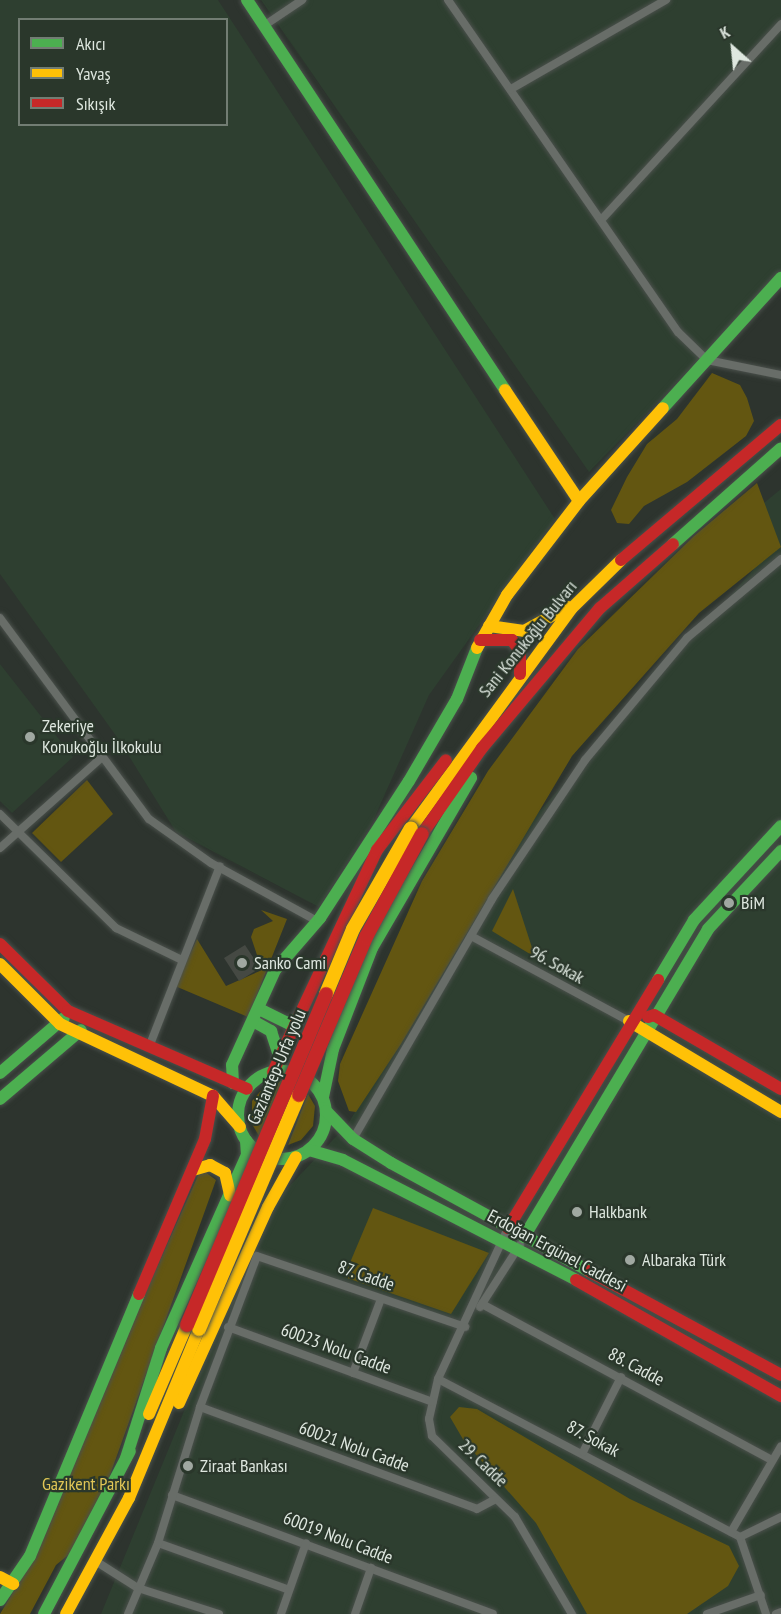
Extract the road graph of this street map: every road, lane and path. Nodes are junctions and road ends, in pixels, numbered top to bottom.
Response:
1 (247, 0) edge
2 (302, 0) edge
3 (448, 0) edge
4 (666, 0) edge
5 (781, 24) edge
6 (265, 25) junction
7 (511, 89) junction
8 (602, 219) junction
9 (781, 279) edge
10 (707, 360) junction
11 (781, 375) edge
12 (781, 425) edge
13 (781, 448) edge
14 (579, 501) junction
15 (781, 559) edge
16 (581, 599) junction
17 (0, 618) edge
18 (489, 626) junction
19 (480, 640) junction
20 (516, 680) junction
21 (518, 704) junction
22 (100, 758) junction
23 (0, 814) edge
24 (781, 826) edge
25 (416, 831) junction
26 (18, 832) junction
27 (0, 848) edge
28 (781, 851) edge
29 (220, 866) junction
30 (317, 921) junction
31 (471, 936) junction
32 (0, 944) edge
33 (182, 960) junction
34 (0, 964) edge
35 (68, 1011) junction
36 (256, 1015) junction
37 (654, 1015) junction
38 (299, 1018) junction
39 (86, 1021) junction
40 (629, 1021) junction
41 (60, 1024) junction
42 (645, 1030) junction
43 (78, 1035) junction
44 (149, 1047) junction
45 (279, 1056) junction
46 (273, 1072) junction
47 (0, 1073) edge
48 (233, 1083) junction
49 (247, 1089) junction
50 (781, 1089) edge
51 (213, 1096) junction
52 (323, 1097) junction
53 (0, 1099) edge
54 (326, 1111) junction
55 (781, 1112) edge
56 (243, 1133) junction
57 (353, 1139) junction
58 (562, 1139) junction
59 (577, 1147) junction
60 (309, 1150) junction
61 (296, 1157) junction
62 (193, 1170) junction
63 (230, 1195) junction
64 (508, 1228) junction
65 (525, 1237) junction
66 (503, 1243) junction
67 (517, 1250) junction
68 (381, 1299) junction
69 (482, 1304) junction
70 (675, 1318) junction
71 (193, 1327) junction
72 (228, 1327) junction
73 (465, 1327) junction
74 (667, 1331) junction
75 (353, 1373) junction
76 (781, 1375) edge
77 (621, 1377) junction
78 (438, 1379) junction
79 (781, 1396) edge
80 (433, 1402) junction
81 (200, 1407) junction
82 (158, 1435) junction
83 (781, 1446) edge
84 (583, 1452) junction
85 (126, 1458) junction
86 (772, 1460) junction
87 (172, 1495) junction
88 (496, 1499) junction
89 (781, 1517) edge
90 (731, 1532) junction
91 (740, 1538) junction
92 (158, 1543) junction
93 (306, 1543) junction
94 (97, 1562) junction
95 (371, 1568) junction
96 (6, 1581) edge
97 (138, 1588) junction
98 (289, 1590) junction
99 (761, 1595) junction
100 (0, 1600) edge
101 (781, 1612) edge
102 (44, 1614) edge
103 (66, 1614) edge
104 (128, 1614) edge
105 (219, 1614) edge
106 (281, 1614) edge
107 (355, 1614) edge
108 (493, 1614) edge
109 (572, 1614) edge
110 (707, 1614) edge
111 (766, 1614) edge
112 (776, 1614) edge

1 - 6 main road
2 - 6 street
3 - 7 street
4 - 7 street
5 - 8 street
6 - 14 main road
7 - 8 street
8 - 10 street
9 - 10 main road
10 - 11 street
10 - 14 main road
12 - 16 main road, Sani Konukoğlu Bulvarı
13 - 21 main road, Sani Konukoğlu Bulvarı
14 - 18 main road
15 - 31 street
16 - 18 main road
16 - 20 main road, Sani Konukoğlu Bulvarı
17 - 22 street
18 - 19 main road
19 - 20 main road
19 - 30 main road
20 - 25 main road, Sani Konukoğlu Bulvarı
20 - 38 main road
21 - 25 main road, Sani Konukoğlu Bulvarı
21 - 52 main road
22 - 26 street
22 - 29 street
23 - 26 street
24 - 40 main road
25 - 71 main road, Gaziantep-Urfa yolu, bridge
26 - 27 street
26 - 33 street
28 - 37 main road
29 - 30 street
29 - 33 street
30 - 36 main road
31 - 40 street, 96. Sokak
31 - 57 street
32 - 35 main road
33 - 44 street
34 - 41 main road
35 - 39 main road
35 - 41 main road
36 - 38 main road
36 - 45 main road
36 - 48 main road
37 - 40 main road
37 - 42 main road
37 - 50 main road
38 - 45 main road
39 - 43 main road
39 - 44 main road
40 - 42 main road
40 - 58 main road
41 - 43 main road
41 - 47 main road
42 - 55 main road
42 - 59 main road
43 - 51 main road
43 - 53 main road
44 - 48 main road
45 - 46 main road
46 - 49 main road
46 - 52 main road
48 - 49 main road
49 - 56 main road
51 - 56 main road
51 - 62 main road
52 - 54 main road
54 - 57 main road
54 - 60 main road
56 - 61 main road
56 - 63 main road
57 - 64 main road
58 - 59 street
58 - 64 main road
59 - 65 main road
60 - 61 main road
60 - 66 main road, Erdoğan Ergünel Caddesi
61 - 82 main road
62 - 63 main road
62 - 96 main road
63 - 85 main road
64 - 65 main road
64 - 66 street
65 - 67 street
65 - 70 main road
66 - 67 main road, Erdoğan Ergünel Caddesi
66 - 73 street
67 - 69 street
67 - 74 main road, Erdoğan Ergünel Caddesi
68 - 72 street, 87. Cadde
68 - 73 street, 87. Cadde
68 - 75 street
69 - 73 street
69 - 77 street, 88. Cadde
70 - 74 main road
70 - 76 main road
71 - 82 main road
71 - 85 main road
72 - 75 street, 60023 Nolu Cadde
72 - 81 street
73 - 78 street, 29. Cadde
74 - 79 main road, Erdoğan Ergünel Caddesi
75 - 80 street, 60023 Nolu Cadde
77 - 84 street
77 - 86 street, 88. Cadde
78 - 80 street, 29. Cadde
78 - 84 street, 87. Sokak
80 - 88 street, 29. Cadde
81 - 87 street
81 - 88 street, 60021 Nolu Cadde
82 - 94 main road
83 - 86 street
84 - 90 street, 87. Sokak
85 - 102 main road
86 - 90 street
87 - 92 street
87 - 93 street, 60019 Nolu Cadde
88 - 109 street, 29. Cadde
89 - 91 street
90 - 91 street, 87. Sokak
91 - 99 street
92 - 97 street
92 - 98 street
93 - 95 street, 60019 Nolu Cadde
93 - 98 street
94 - 97 street
94 - 103 main road
95 - 107 street
95 - 108 street, 60019 Nolu Cadde
96 - 100 main road
97 - 104 street
97 - 105 street
98 - 106 street
99 - 110 street
99 - 111 street
101 - 112 street

